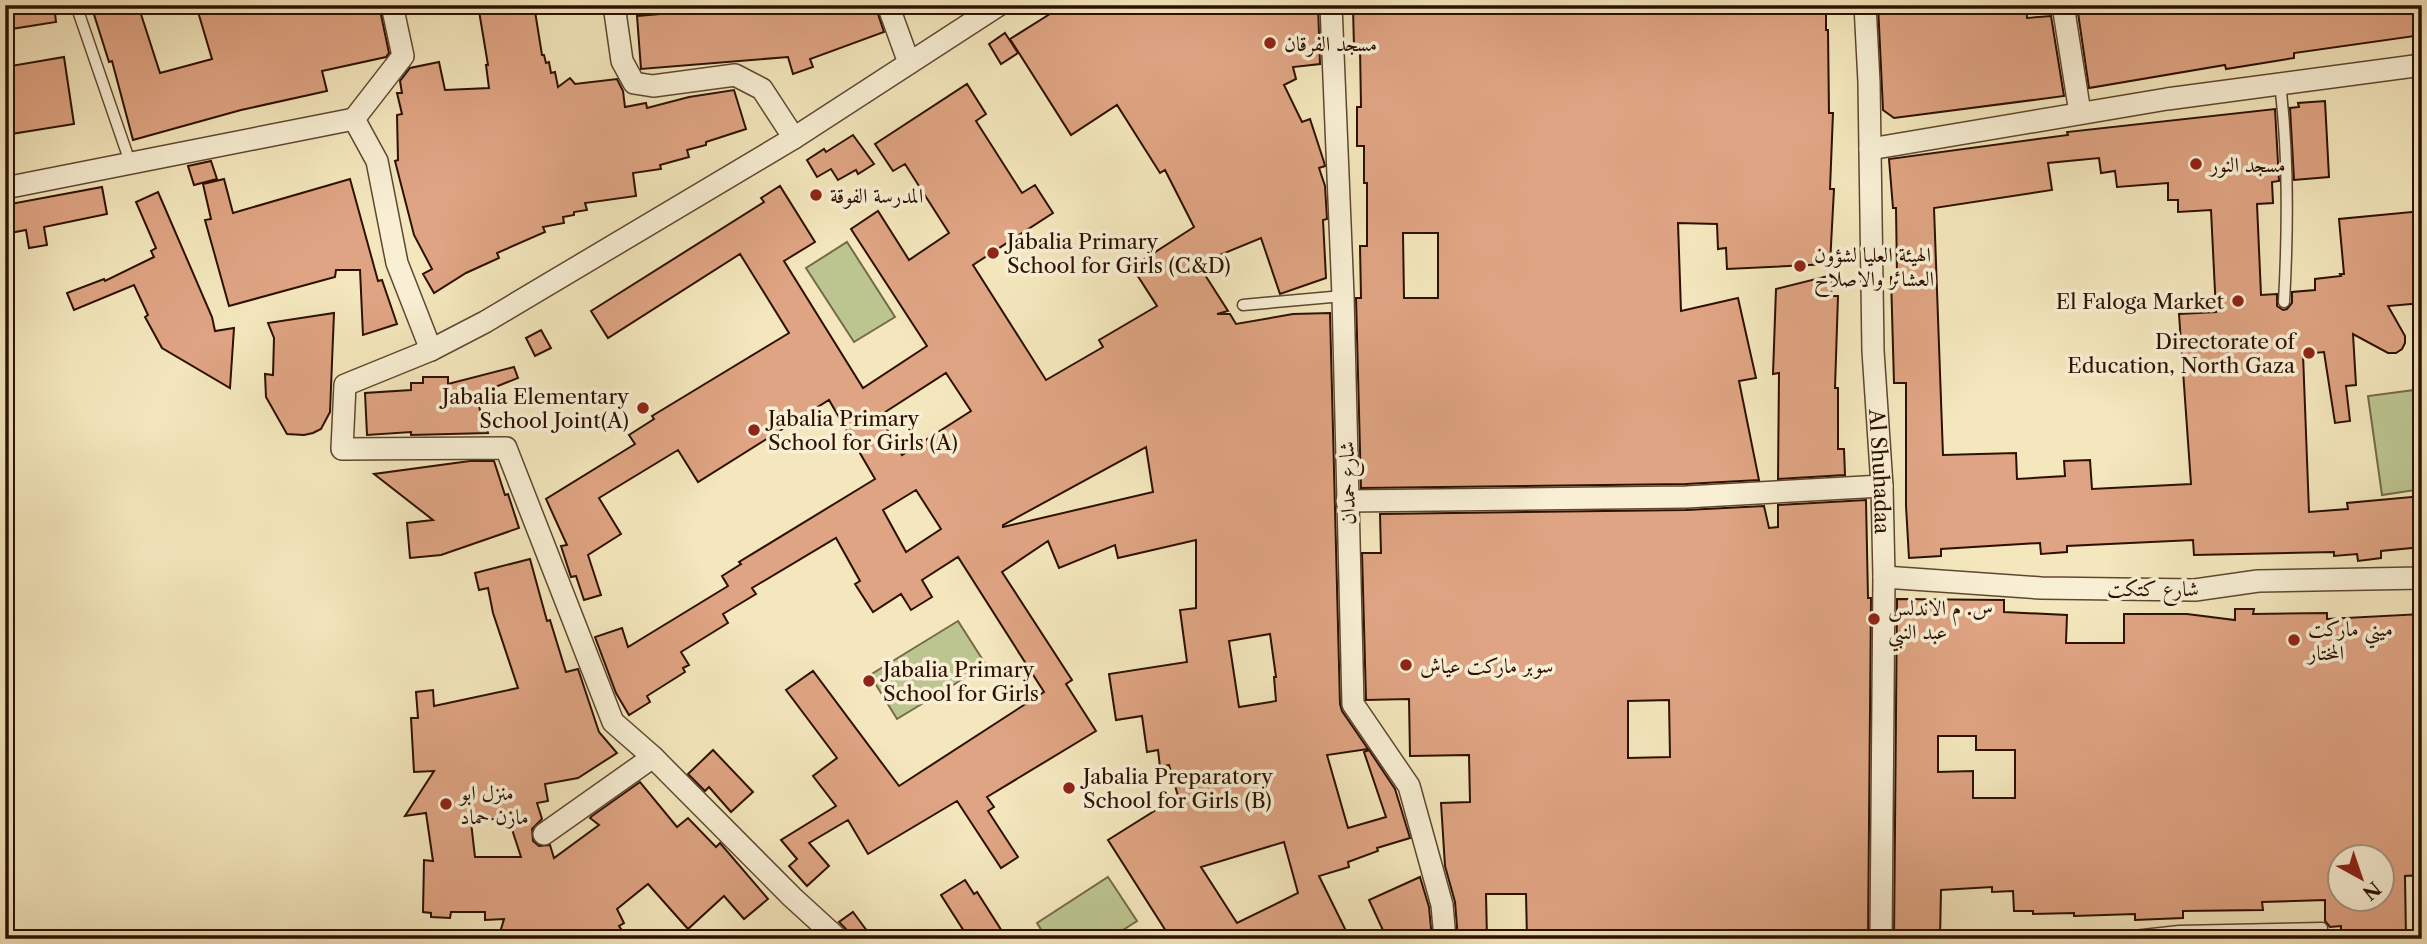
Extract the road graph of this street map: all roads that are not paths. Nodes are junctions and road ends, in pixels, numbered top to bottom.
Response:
1 (76, 5) edge
2 (392, 5) edge
3 (614, 5) edge
4 (888, 5) edge
5 (1331, 5) edge
6 (1865, 5) edge
7 (2063, 5) edge
8 (994, 7) edge
9 (909, 62) junction
10 (2422, 65) edge
11 (2280, 83) junction
12 (2080, 113) junction
13 (354, 119) junction
14 (794, 138) junction
15 (1870, 149) junction
16 (131, 165) junction
17 (5, 188) edge
18 (1343, 296) junction
19 (2284, 302) dead end
20 (1243, 305) dead end
21 (431, 350) junction
22 (1882, 486) junction
23 (1347, 501) junction
24 (1884, 577) junction
25 (2422, 578) edge
26 (653, 757) junction
27 (544, 834) dead end
28 (2322, 928) dead end
29 (838, 939) edge
30 (1445, 939) edge
31 (1881, 939) edge
32 (2107, 939) edge

1 - 16 lane
2 - 13 street
3 - 14 street
4 - 9 street
5 - 18 street, شارع حمدان
6 - 15 street, Al Shuhadaa
7 - 12 street
8 - 9 street
9 - 14 street
10 - 11 street
11 - 12 street
11 - 19 lane
12 - 15 street
13 - 16 street
13 - 21 street
14 - 21 street
15 - 22 street, Al Shuhadaa
16 - 17 street
18 - 20 lane
18 - 23 street, شارع حمدان
21 - 26 street
22 - 23 street
22 - 24 street, Al Shuhadaa
23 - 30 street, شارع حمدان
24 - 25 street, شارع كتكت
24 - 31 street, Al Shuhadaa
26 - 27 street
26 - 29 street
28 - 32 lane

